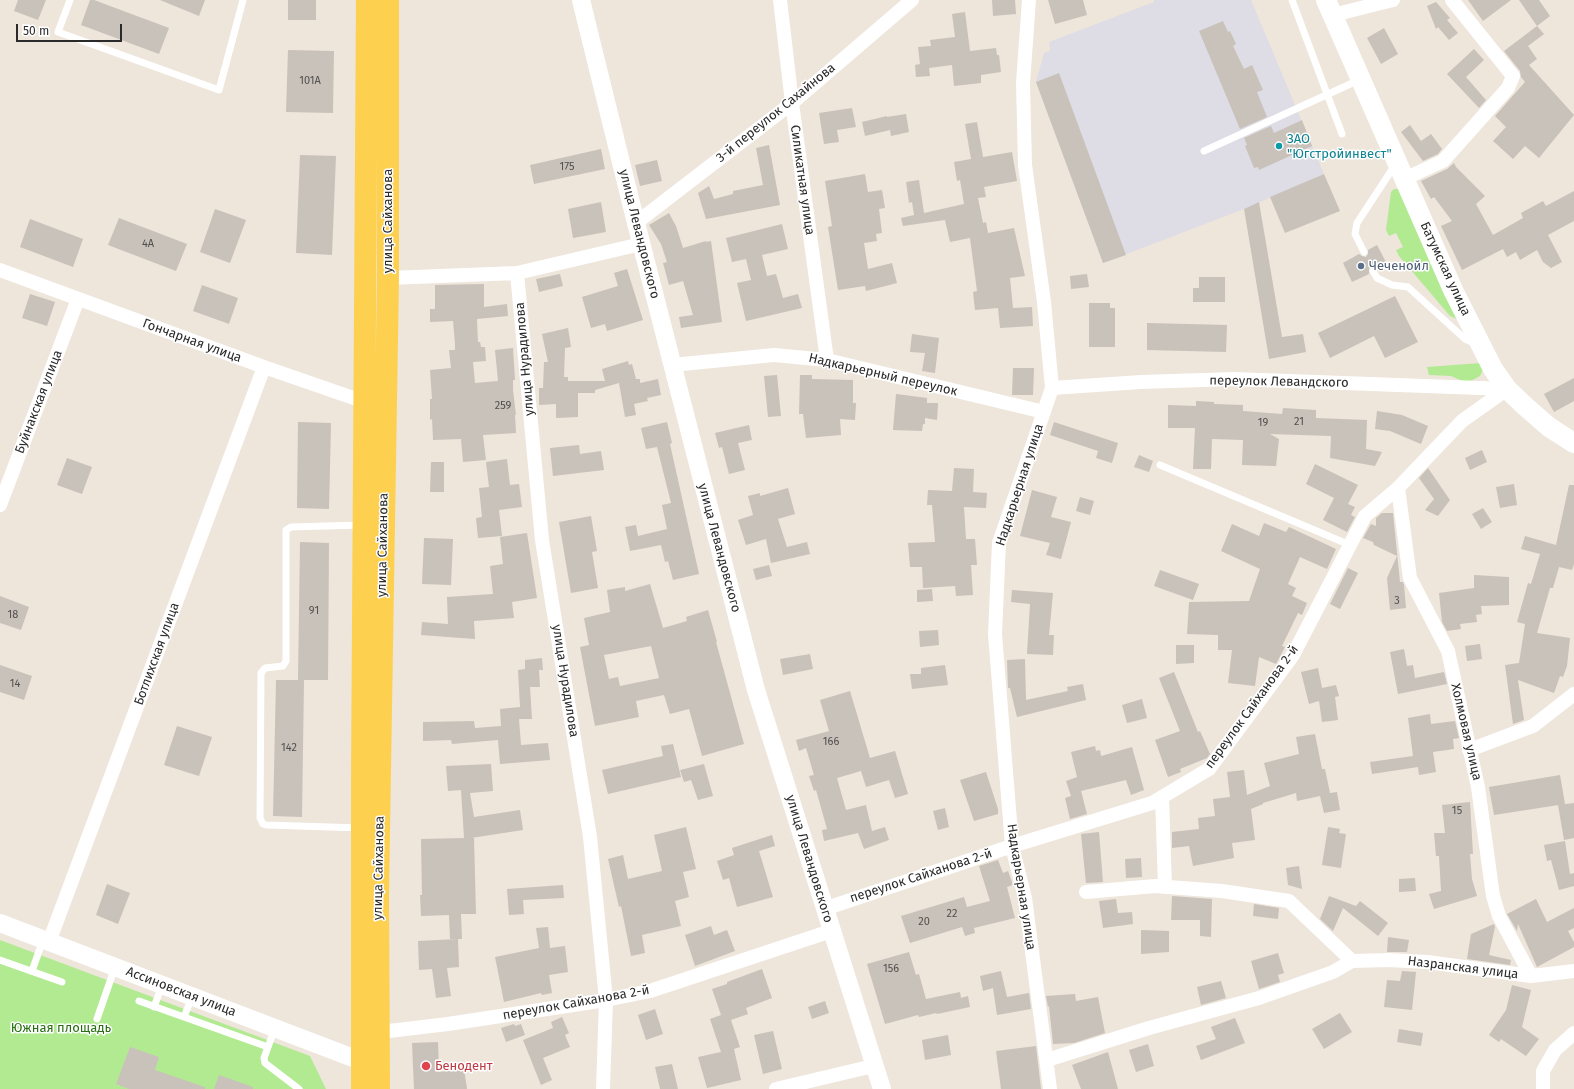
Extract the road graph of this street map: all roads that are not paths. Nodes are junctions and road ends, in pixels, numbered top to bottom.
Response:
1 (70, 0) edge
2 (243, 0) edge
3 (367, 0) edge
4 (388, 0) edge
5 (581, 0) edge
6 (780, 0) edge
7 (912, 0) edge
8 (1029, 0) edge
9 (1292, 0) edge
10 (1393, 0) edge
11 (1452, 0) edge
12 (1329, 8) edge
13 (1361, 79) junction
14 (1328, 95) junction
15 (792, 103) junction
16 (1342, 134) dead end
17 (1204, 151) dead end
18 (1401, 170) junction
19 (636, 223) junction
20 (641, 244) junction
21 (1364, 252) dead end
22 (0, 270) edge
23 (1373, 271) dead end
24 (517, 273) junction
25 (388, 278) junction
26 (78, 299) junction
27 (1480, 345) junction
28 (827, 360) junction
29 (672, 365) junction
30 (264, 367) junction
31 (1052, 388) junction
32 (1507, 389) junction
33 (376, 402) junction
34 (1044, 412) junction
35 (1573, 441) edge
36 (1160, 465) dead end
37 (1398, 488) junction
38 (0, 505) edge
39 (364, 525) junction
40 (1350, 545) junction
41 (1574, 694) edge
42 (1469, 750) junction
43 (1162, 797) junction
44 (362, 828) junction
45 (1012, 846) junction
46 (1165, 887) junction
47 (1086, 892) dead end
48 (824, 909) junction
49 (0, 923) edge
50 (831, 931) junction
51 (46, 941) junction
52 (0, 960) edge
53 (1352, 961) junction
54 (115, 967) junction
55 (32, 971) junction
56 (1574, 971) edge
57 (1531, 976) junction
58 (62, 982) dead end
59 (162, 985) junction
60 (192, 996) junction
61 (606, 1000) junction
62 (139, 1001) dead end
63 (154, 1006) junction
64 (184, 1017) junction
65 (97, 1019) dead end
66 (275, 1028) junction
67 (370, 1033) junction
68 (1574, 1033) edge
69 (268, 1047) junction
70 (1047, 1060) junction
71 (361, 1061) junction
72 (873, 1066) junction
73 (299, 1089) edge
74 (362, 1089) edge
75 (379, 1089) edge
76 (603, 1089) edge
77 (776, 1089) edge
78 (882, 1089) edge
79 (1050, 1089) edge
80 (1543, 1089) edge

1 - 2 lane
3 - 33 main road, улица Сайханова
4 - 25 main road, улица Сайханова
5 - 19 street, улица Левандовского
6 - 15 street, Силикатная улица
7 - 15 street, 3-й переулок Сахайнова
8 - 31 street, Надкарьерная улица
9 - 14 lane
10 - 12 street
11 - 18 street
12 - 13 main road, Батумская улица
13 - 14 lane
13 - 18 main road, Батумская улица
14 - 16 lane
14 - 17 lane
15 - 19 street, 3-й переулок Сахайнова
15 - 28 street, Силикатная улица
18 - 21 lane
18 - 27 main road, Батумская улица
19 - 20 street, улица Левандовского
20 - 24 street
20 - 29 street, улица Левандовского
22 - 26 street, Гончарная улица
23 - 27 lane
24 - 25 street
24 - 61 street, улица Нурадилова
25 - 33 main road, улица Сайханова
26 - 30 street, Гончарная улица
26 - 38 street, Буйнакская улица
27 - 32 main road, Батумская улица
28 - 29 street, Надкарьерный переулок
28 - 34 street, Надкарьерный переулок
29 - 48 street, улица Левандовского
30 - 33 street, Гончарная улица
30 - 51 street, Ботлихская улица
31 - 32 street, переулок Левандского
31 - 34 street, Надкарьерная улица
32 - 35 main road, Батумская улица
32 - 37 street, переулок Сайханова 2-й
33 - 39 main road, улица Сайханова
33 - 67 main road, улица Сайханова
34 - 45 street, Надкарьерная улица
36 - 40 lane
37 - 40 street, переулок Сайханова 2-й
37 - 42 street, Холмовая улица
39 - 44 main road, улица Сайханова
39 - 44 lane
40 - 43 street, переулок Сайханова 2-й
41 - 42 street
42 - 57 street, Холмовая улица
43 - 45 street, переулок Сайханова 2-й
43 - 46 street
44 - 67 main road, улица Сайханова
45 - 48 street, переулок Сайханова 2-й
45 - 70 street, Надкарьерная улица
46 - 47 street
46 - 53 street
48 - 50 street, улица Левандовского
49 - 51 street, Ассиновская улица
50 - 61 street, переулок Сайханова 2-й
50 - 72 street, улица Левандовского
51 - 54 street, Ассиновская улица
51 - 55 lane
52 - 55 lane
53 - 57 street, Назранская улица
53 - 70 street
54 - 59 street, Ассиновская улица
54 - 65 lane
55 - 58 lane
56 - 57 street, Назранская улица
59 - 60 street, Ассиновская улица
59 - 63 lane
60 - 64 lane
60 - 66 street, Ассиновская улица
61 - 67 street, переулок Сайханова 2-й
61 - 76 street, улица Нурадилова
62 - 63 lane
63 - 64 lane
64 - 69 lane
66 - 69 lane
66 - 71 street, Ассиновская улица
67 - 71 main road, улица Сайханова
67 - 75 main road, улица Сайханова
68 - 80 street
69 - 73 lane
70 - 79 street, Надкарьерная улица
71 - 74 main road, улица Сайханова
72 - 77 street
72 - 78 street, улица Левандовского

